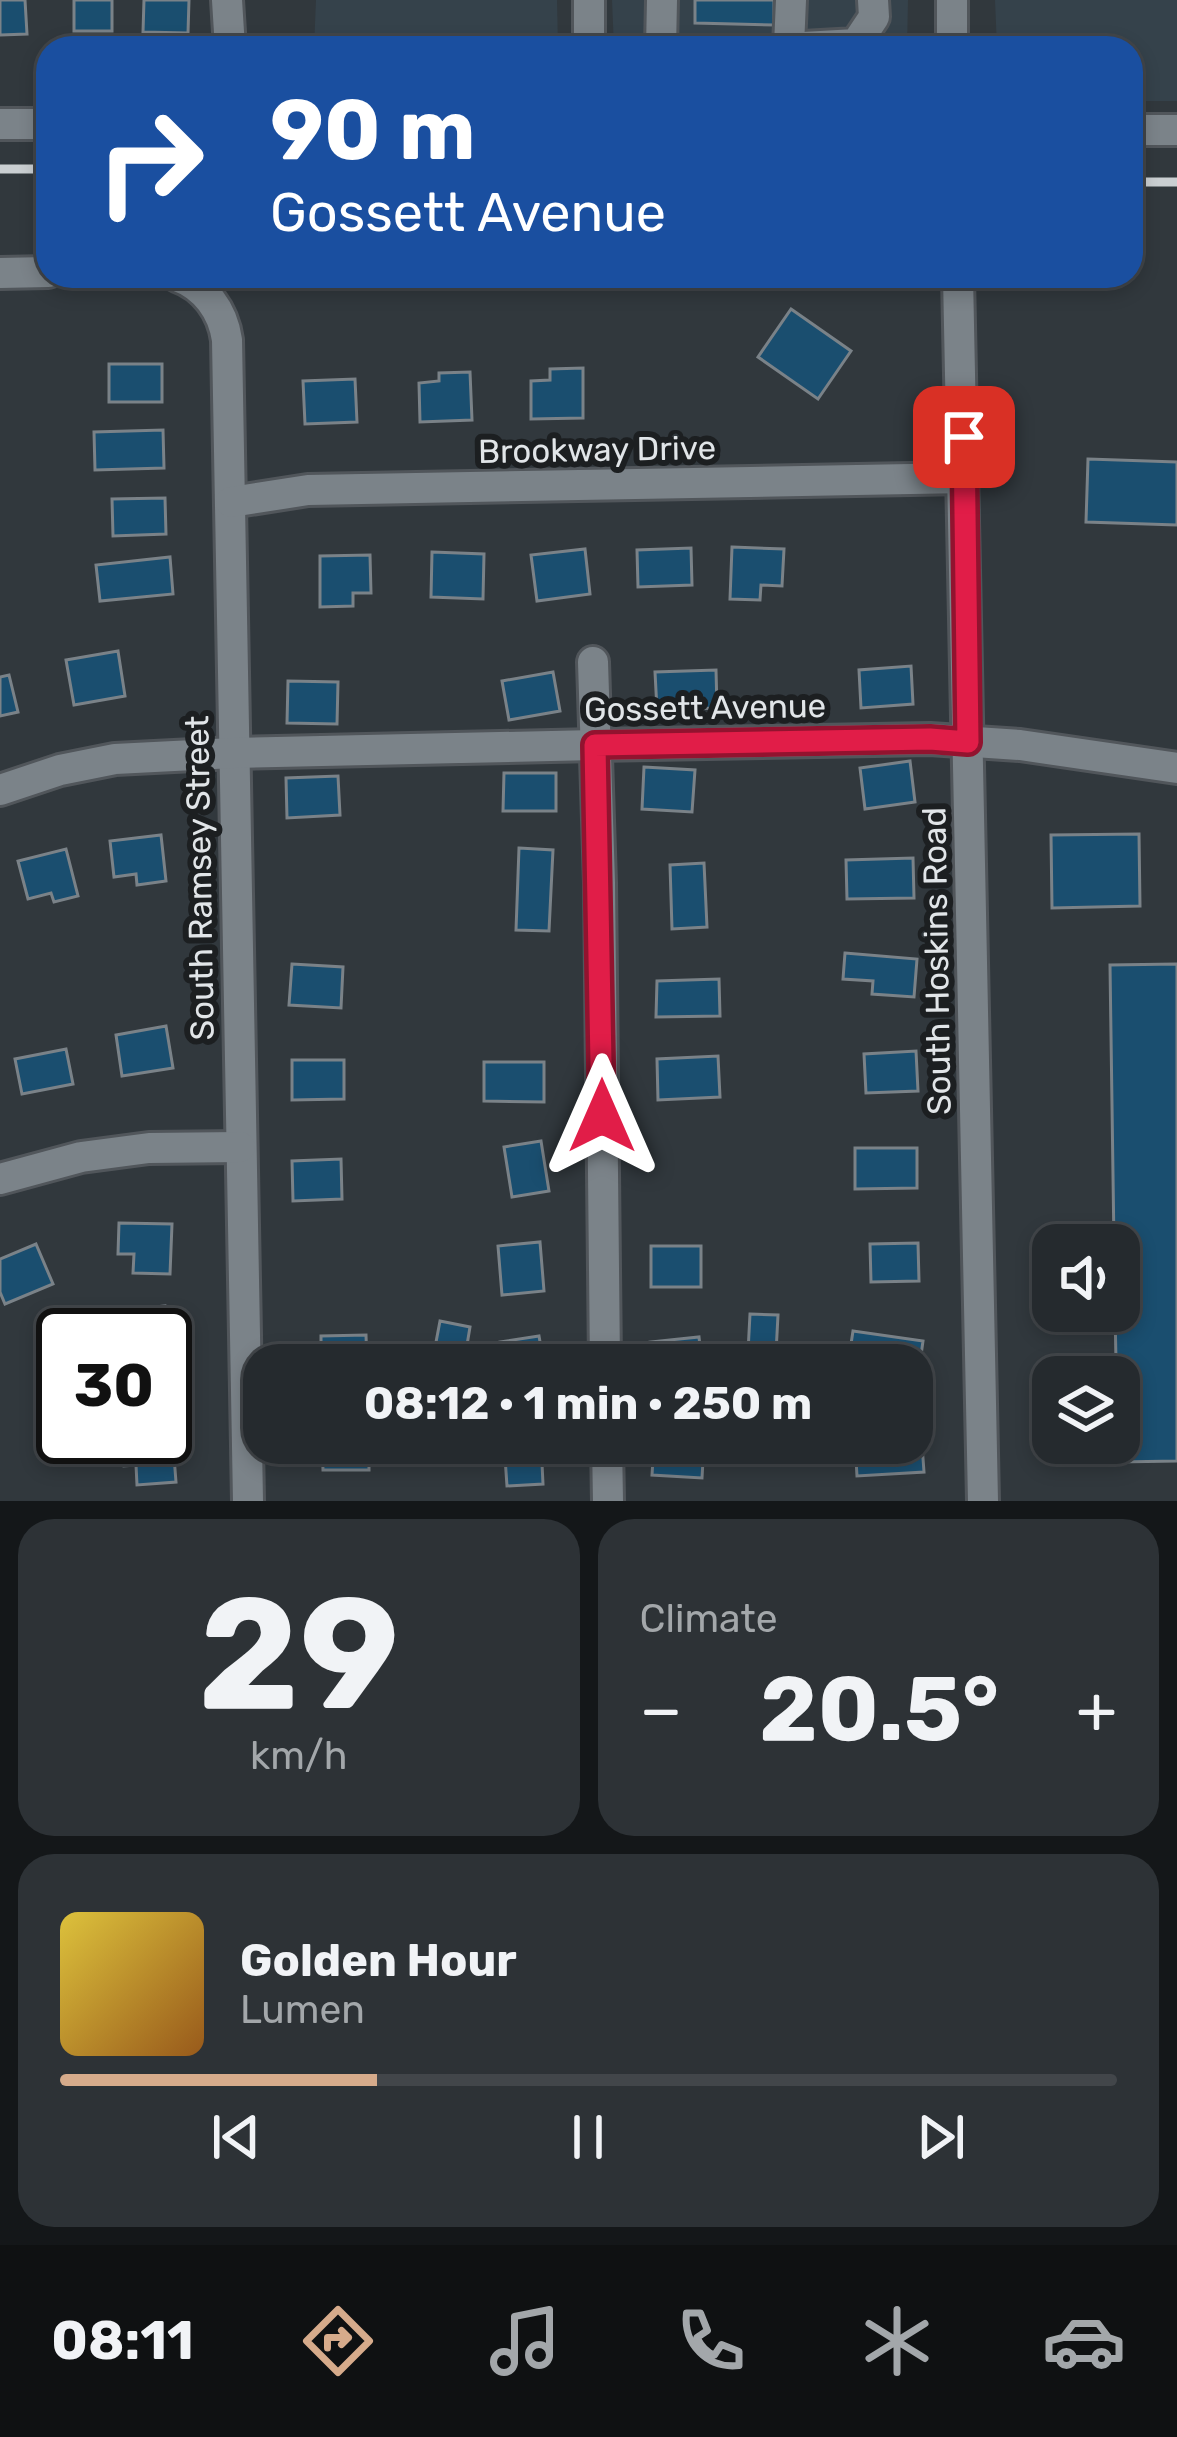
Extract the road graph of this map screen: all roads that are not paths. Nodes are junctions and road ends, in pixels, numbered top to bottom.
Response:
1 (227, 0) edge
2 (589, 0) edge
3 (662, 0) edge
4 (791, 0) edge
5 (873, 0) edge
6 (952, 0) edge
7 (229, 36) edge
8 (590, 36) edge
9 (661, 36) edge
10 (788, 36) edge
11 (861, 36) edge
12 (952, 36) edge
13 (0, 124) edge
14 (36, 124) edge
15 (1143, 130) edge
16 (1177, 130) edge
17 (36, 272) edge
18 (0, 273) edge
19 (197, 288) edge
20 (958, 288) edge
21 (965, 478) junction
22 (231, 502) junction
23 (593, 662) dead end
24 (968, 742) junction
25 (595, 745) junction
26 (233, 753) junction
27 (1177, 767) edge
28 (0, 790) edge
29 (240, 1147) junction
30 (0, 1179) edge
31 (605, 1344) edge
32 (607, 1464) edge
33 (248, 1501) edge
34 (608, 1501) edge
35 (983, 1501) edge

1 - 7 street
2 - 8 street
3 - 9 street
4 - 10 street
5 - 11 street
6 - 12 street
13 - 14 street
15 - 16 street
17 - 18 street
19 - 22 street, South Ramsey Street
20 - 21 street, South Hoskins Road
21 - 22 street, Brookway Drive
21 - 24 street, South Hoskins Road
22 - 26 street, South Ramsey Street
23 - 25 street
24 - 25 street, Gossett Avenue
24 - 27 street, Gossett Avenue
24 - 35 street, South Hoskins Road
25 - 26 street, Gossett Avenue
25 - 31 street
26 - 28 street, Gossett Avenue
26 - 29 street, South Ramsey Street
29 - 30 street
29 - 33 street, South Ramsey Street
32 - 34 street

